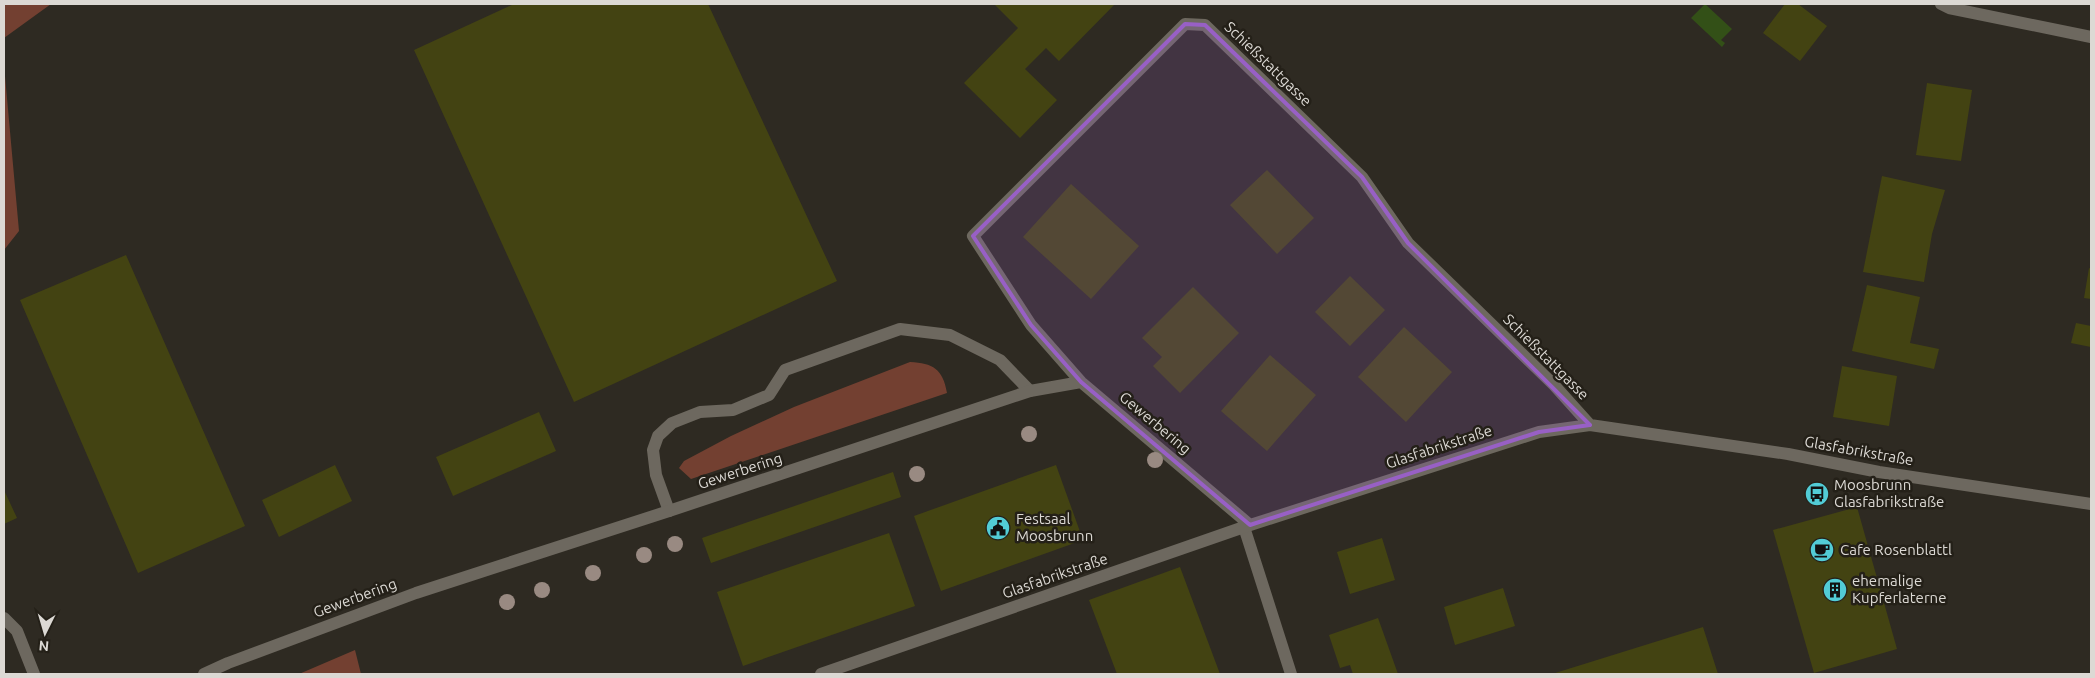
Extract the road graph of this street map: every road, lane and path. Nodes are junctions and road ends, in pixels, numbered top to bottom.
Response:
1 (1941, 4) edge
2 (2091, 37) edge
3 (1081, 382) junction
4 (1030, 392) junction
5 (1590, 425) junction
6 (2091, 504) edge
7 (669, 511) junction
8 (1247, 526) junction
9 (4, 618) edge
10 (34, 674) edge
11 (204, 674) edge
12 (821, 674) edge
13 (1290, 674) edge

1 - 2 street
3 - 4 street, Gewerbering
3 - 5 street, Schießstattgasse
3 - 8 street, Gewerbering
4 - 7 street, Gewerbering
4 - 7 street
5 - 6 street, Glasfabrikstraße
5 - 8 street, Glasfabrikstraße
7 - 11 street, Gewerbering
8 - 12 street, Glasfabrikstraße
8 - 13 street
9 - 10 street

